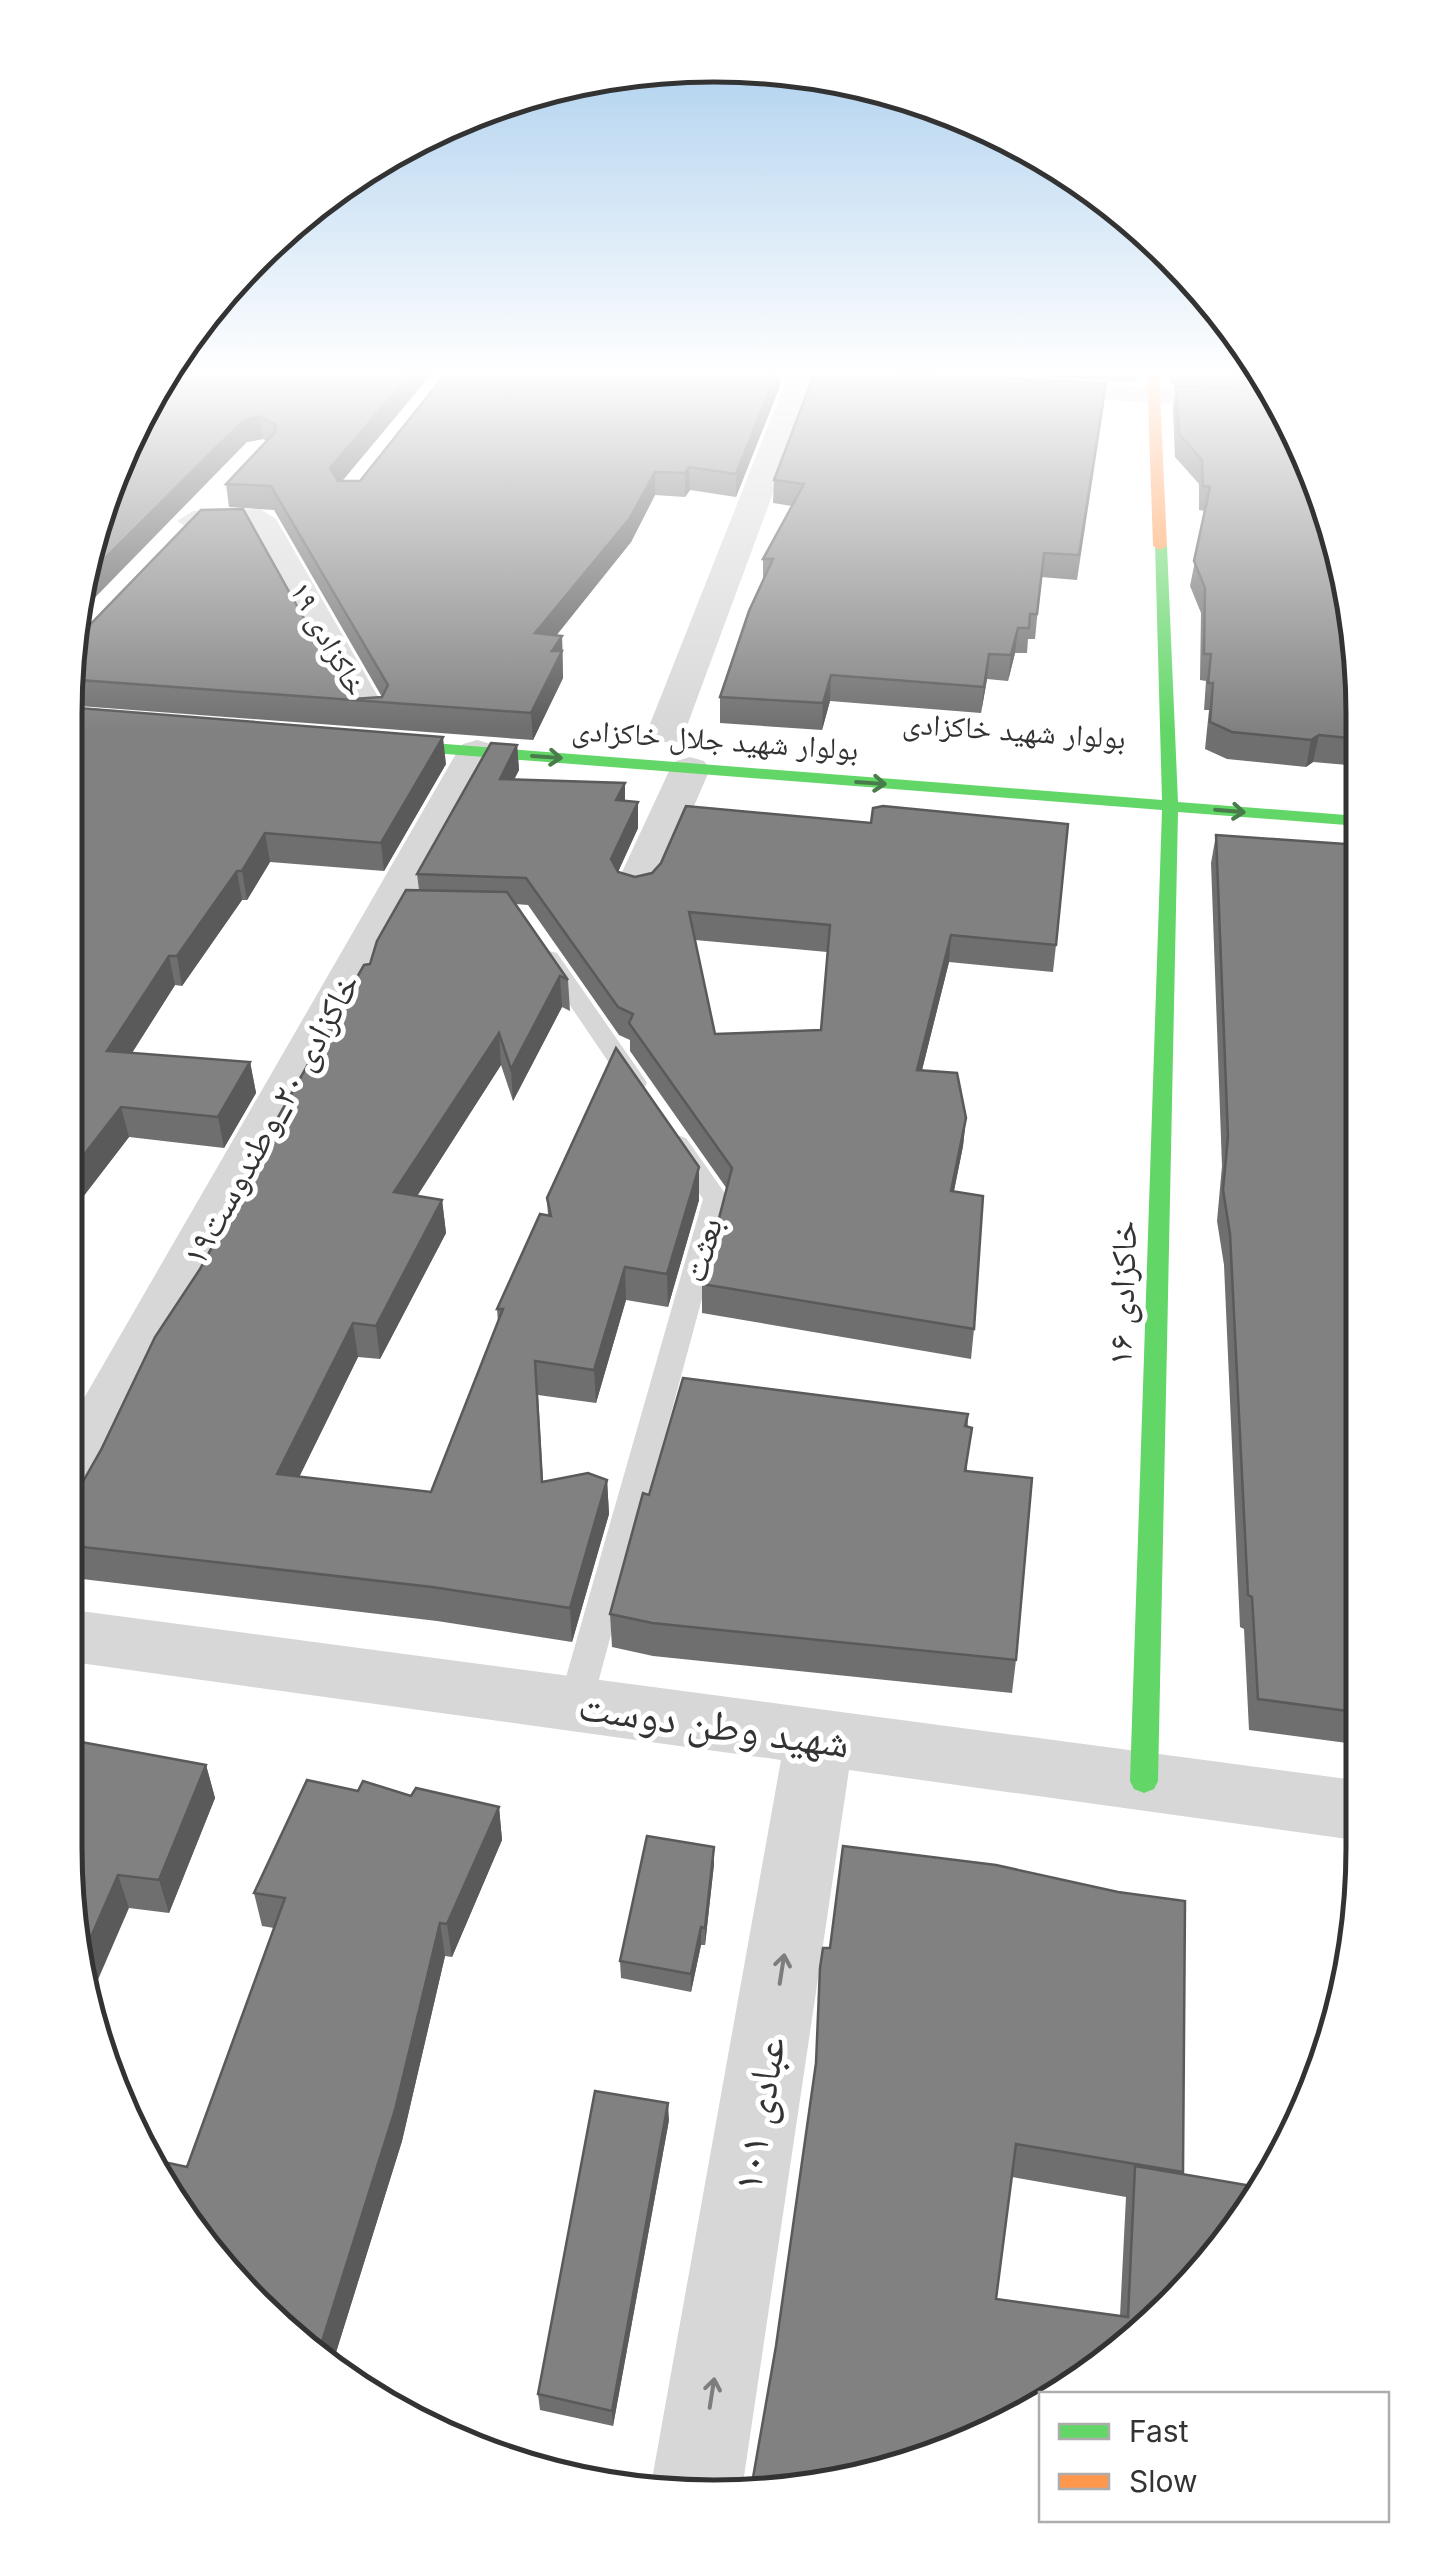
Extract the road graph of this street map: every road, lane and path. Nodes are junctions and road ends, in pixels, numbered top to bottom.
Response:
1 (761, 491) edge
2 (1158, 491) edge
3 (220, 493) dead end
4 (193, 521) junction
5 (166, 550) edge
6 (332, 711) edge
7 (379, 715) joint
8 (340, 741) edge
9 (671, 743) junction
10 (477, 752) junction
11 (1170, 806) junction
12 (1346, 820) edge
13 (637, 887) edge
14 (528, 928) edge
15 (82, 1459) edge
16 (82, 1638) edge
17 (575, 1704) junction
18 (820, 1738) junction
19 (1144, 1782) junction
20 (1346, 1809) edge
21 (698, 2479) edge

1 - 9 street
2 - 11 street, خاکزادی ۱۶
3 - 4 street
4 - 5 street
4 - 7 street, خاکزادی ۱۹
6 - 7 street
8 - 10 street, بولوار شهید جلال خاکزادی
10 -> 9 street, بولوار شهید جلال خاکزادی
9 -> 11 street, بولوار شهید جلال خاکزادی
9 - 13 street
10 - 15 street, خاکزادی ۲۰_وطندوست۱۹
11 -> 12 street, بولوار شهید جلال خاکزادی
11 - 19 street, خاکزادی ۱۶
14 - 17 lane, بعثت
16 - 17 street, شهید وطن دوست
17 - 18 street, شهید وطن دوست
18 - 19 street, شهید وطن دوست
21 -> 18 street, عبادی ۱۰۱
19 - 20 street, شهید وطن دوست

